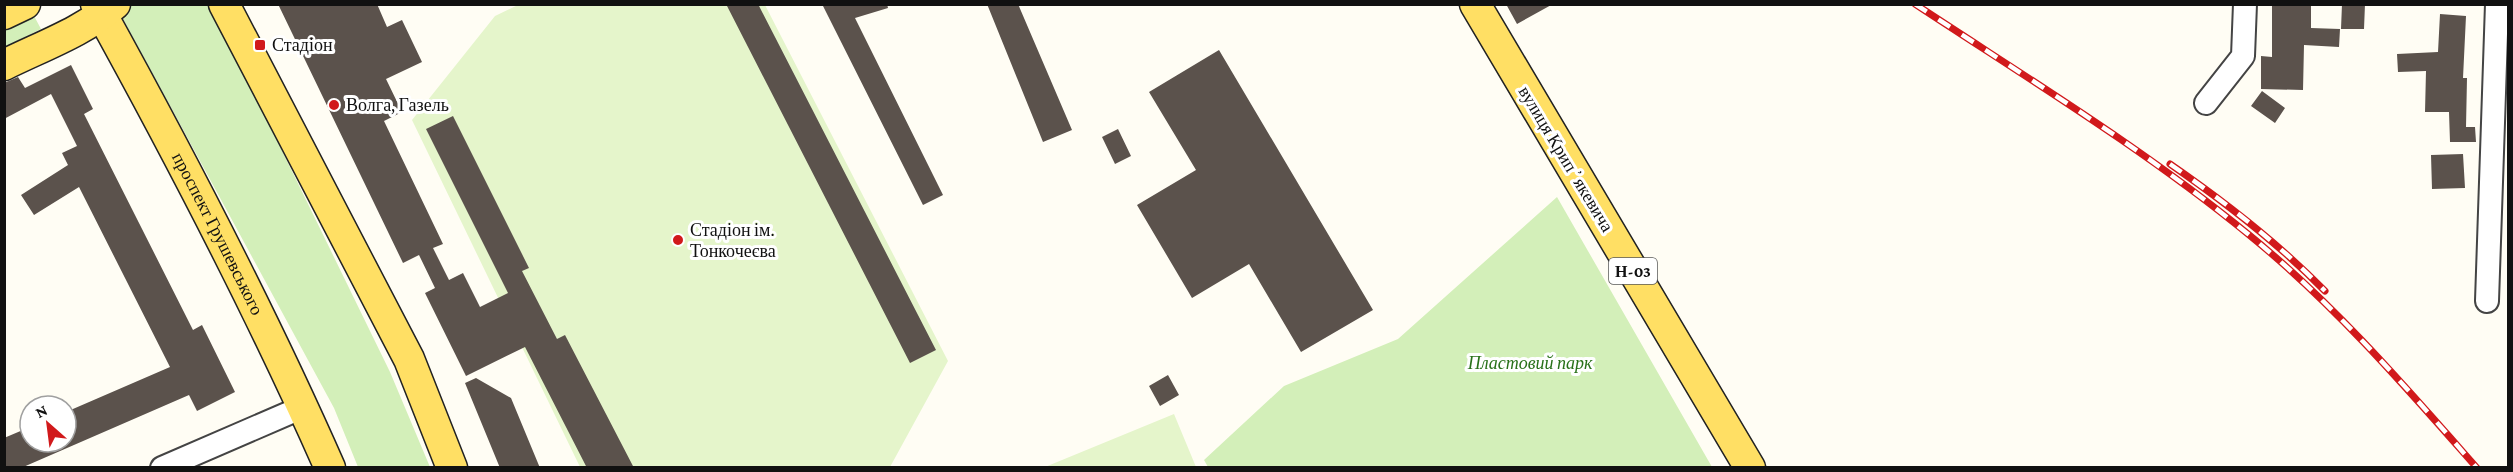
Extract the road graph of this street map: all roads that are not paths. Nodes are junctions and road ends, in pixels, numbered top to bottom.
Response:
1 (25, 4) edge
2 (224, 4) edge
3 (1475, 4) edge
4 (2245, 4) edge
5 (2497, 4) edge
6 (104, 8) edge
7 (4, 14) edge
8 (4, 64) edge
9 (2206, 103) dead end
10 (2487, 302) dead end
11 (303, 407) junction
12 (162, 468) edge
13 (330, 468) edge
14 (452, 468) edge
15 (1750, 468) edge

1 - 7 main road
2 - 14 main road
3 - 15 main road, вулиця Крипʼякевича / Н-03
4 - 9 street
5 - 10 street
6 - 8 main road
6 - 11 main road, проспект Грушевського
11 - 12 street
11 - 13 main road, проспект Грушевського

